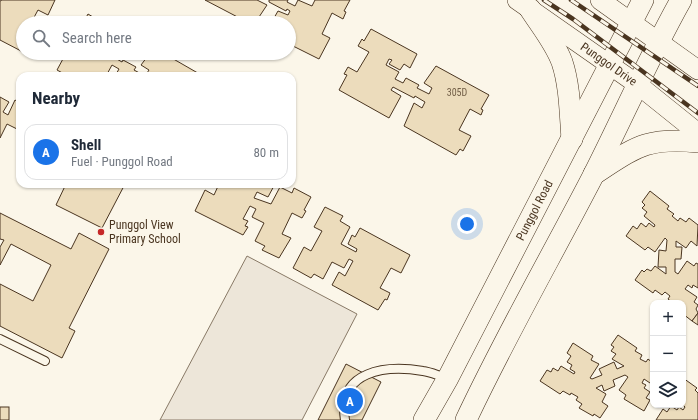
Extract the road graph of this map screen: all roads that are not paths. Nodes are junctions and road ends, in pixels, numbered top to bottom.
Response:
1 (600, 0) edge
2 (642, 0) edge
3 (681, 0) edge
4 (524, 5) edge
5 (631, 22) junction
6 (658, 41) junction
7 (609, 65) junction
8 (698, 70) edge
9 (637, 84) junction
10 (698, 133) edge
11 (572, 139) junction
12 (698, 142) edge
13 (594, 174) junction
14 (0, 339) edge
15 (45, 361) dead end
16 (448, 378) junction
17 (345, 420) edge
18 (424, 420) edge
19 (466, 420) edge

1 - 5 street
2 - 5 main road, Punggol Road
3 - 6 main road
4 - 7 street, Punggol Drive
4 - 11 main road
5 - 6 street
5 - 7 main road, Punggol Road
6 - 8 street
6 - 9 main road
7 - 9 street, Punggol Drive
7 - 11 main road, Punggol Road
9 - 10 street, Punggol Drive
9 - 13 main road
11 - 16 main road, Punggol Road
12 - 13 main road
13 - 19 main road
14 - 15 lane
16 - 17 lane
16 - 18 main road, Punggol Road

